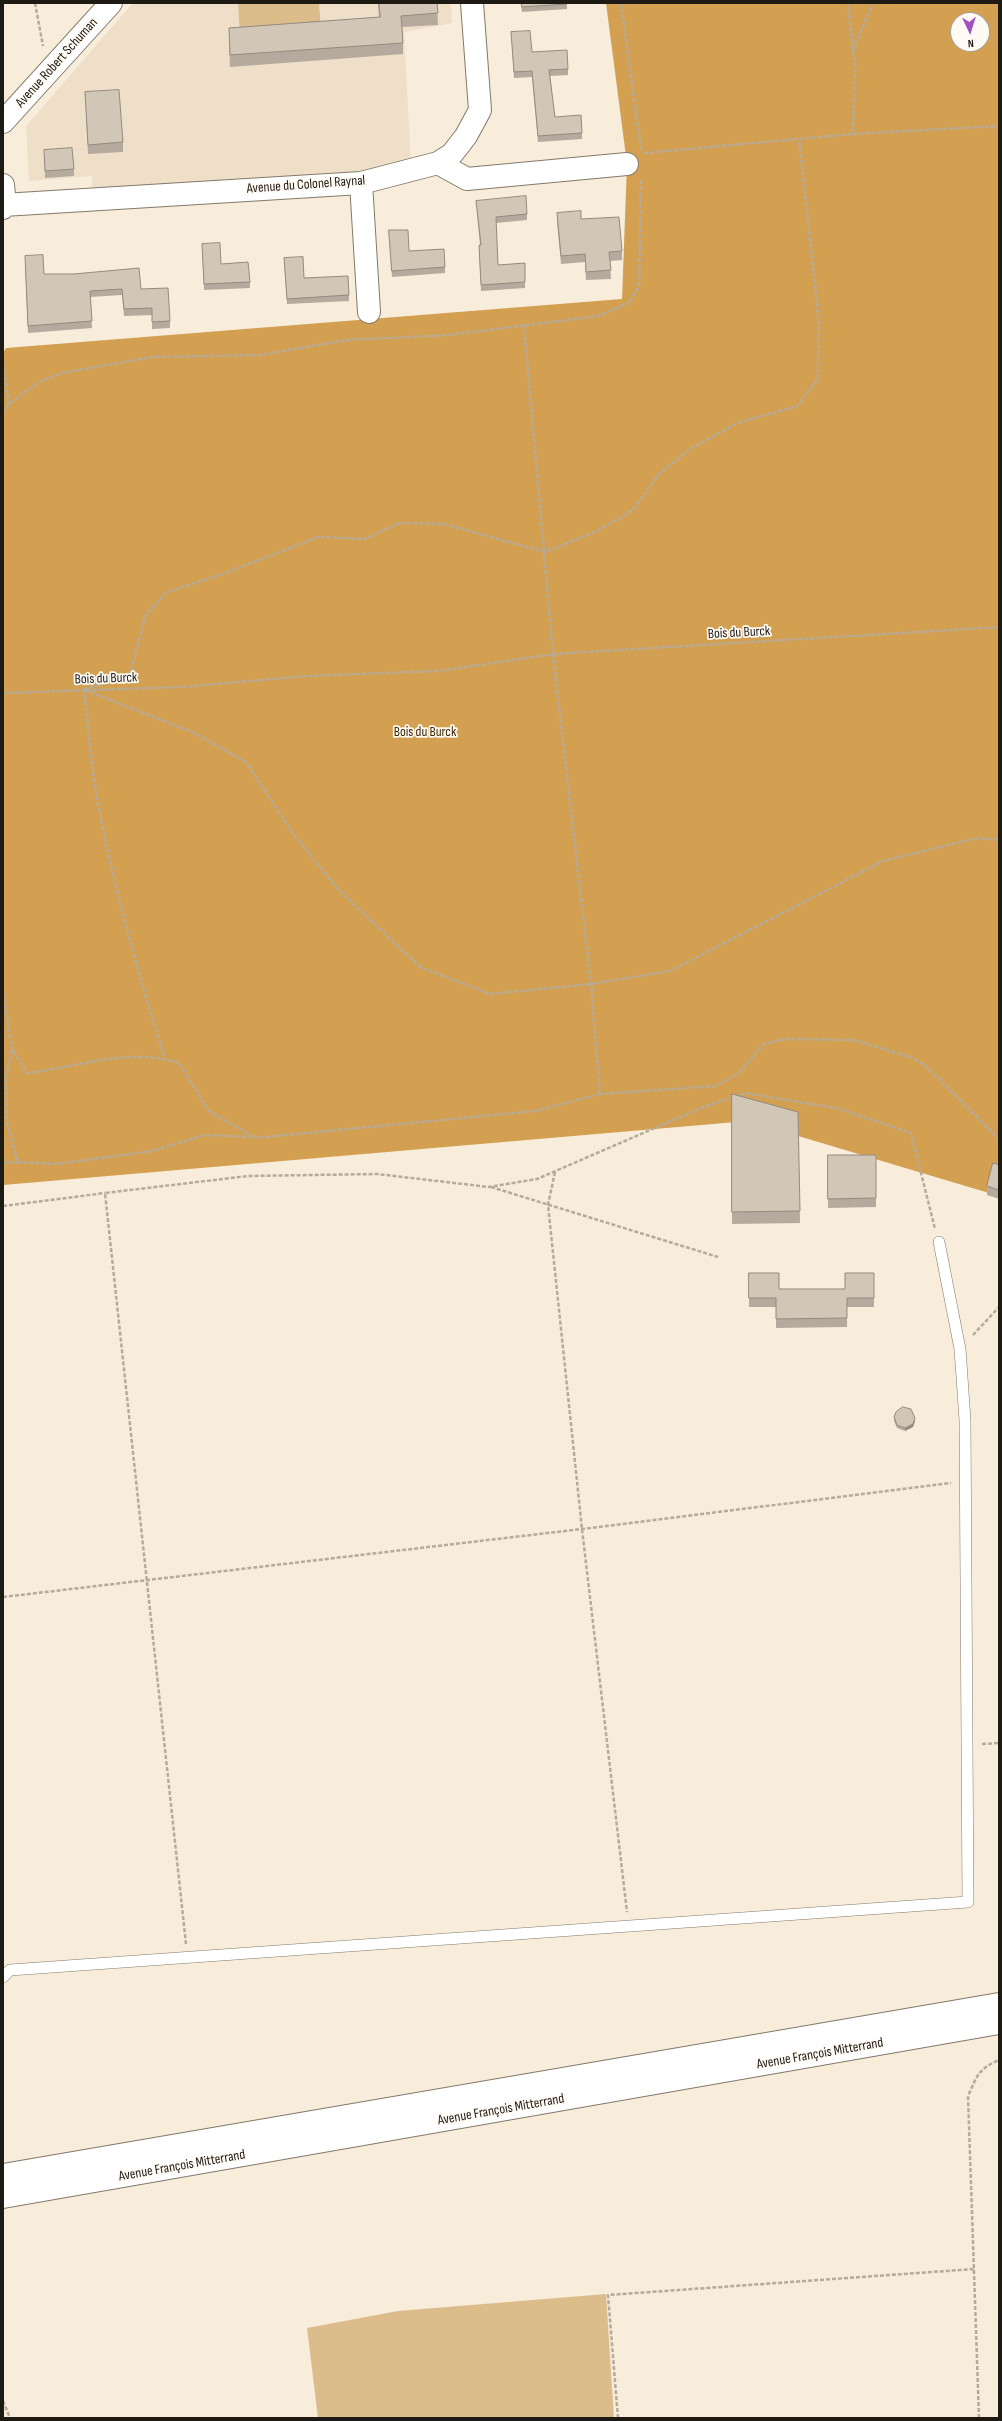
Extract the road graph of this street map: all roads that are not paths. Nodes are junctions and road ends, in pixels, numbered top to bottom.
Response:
1 (111, 3) edge
2 (472, 3) edge
3 (3, 122) edge
4 (438, 163) junction
5 (634, 170) road end
6 (361, 183) junction
7 (4, 201) edge
8 (369, 312) dead end
9 (939, 1242) road end
10 (3, 1977) edge
11 (999, 2004) edge
12 (999, 2023) edge
13 (3, 2175) edge
14 (3, 2197) edge

1 - 3 main road, Avenue Robert Schuman
2 - 4 main road
4 - 5 main road
4 - 6 main road, Avenue du Colonel Raynal
6 - 7 main road, Avenue du Colonel Raynal
6 - 8 main road
9 - 10 lane
11 - 13 main road, Avenue François Mitterrand
12 - 14 main road, Avenue François Mitterrand

